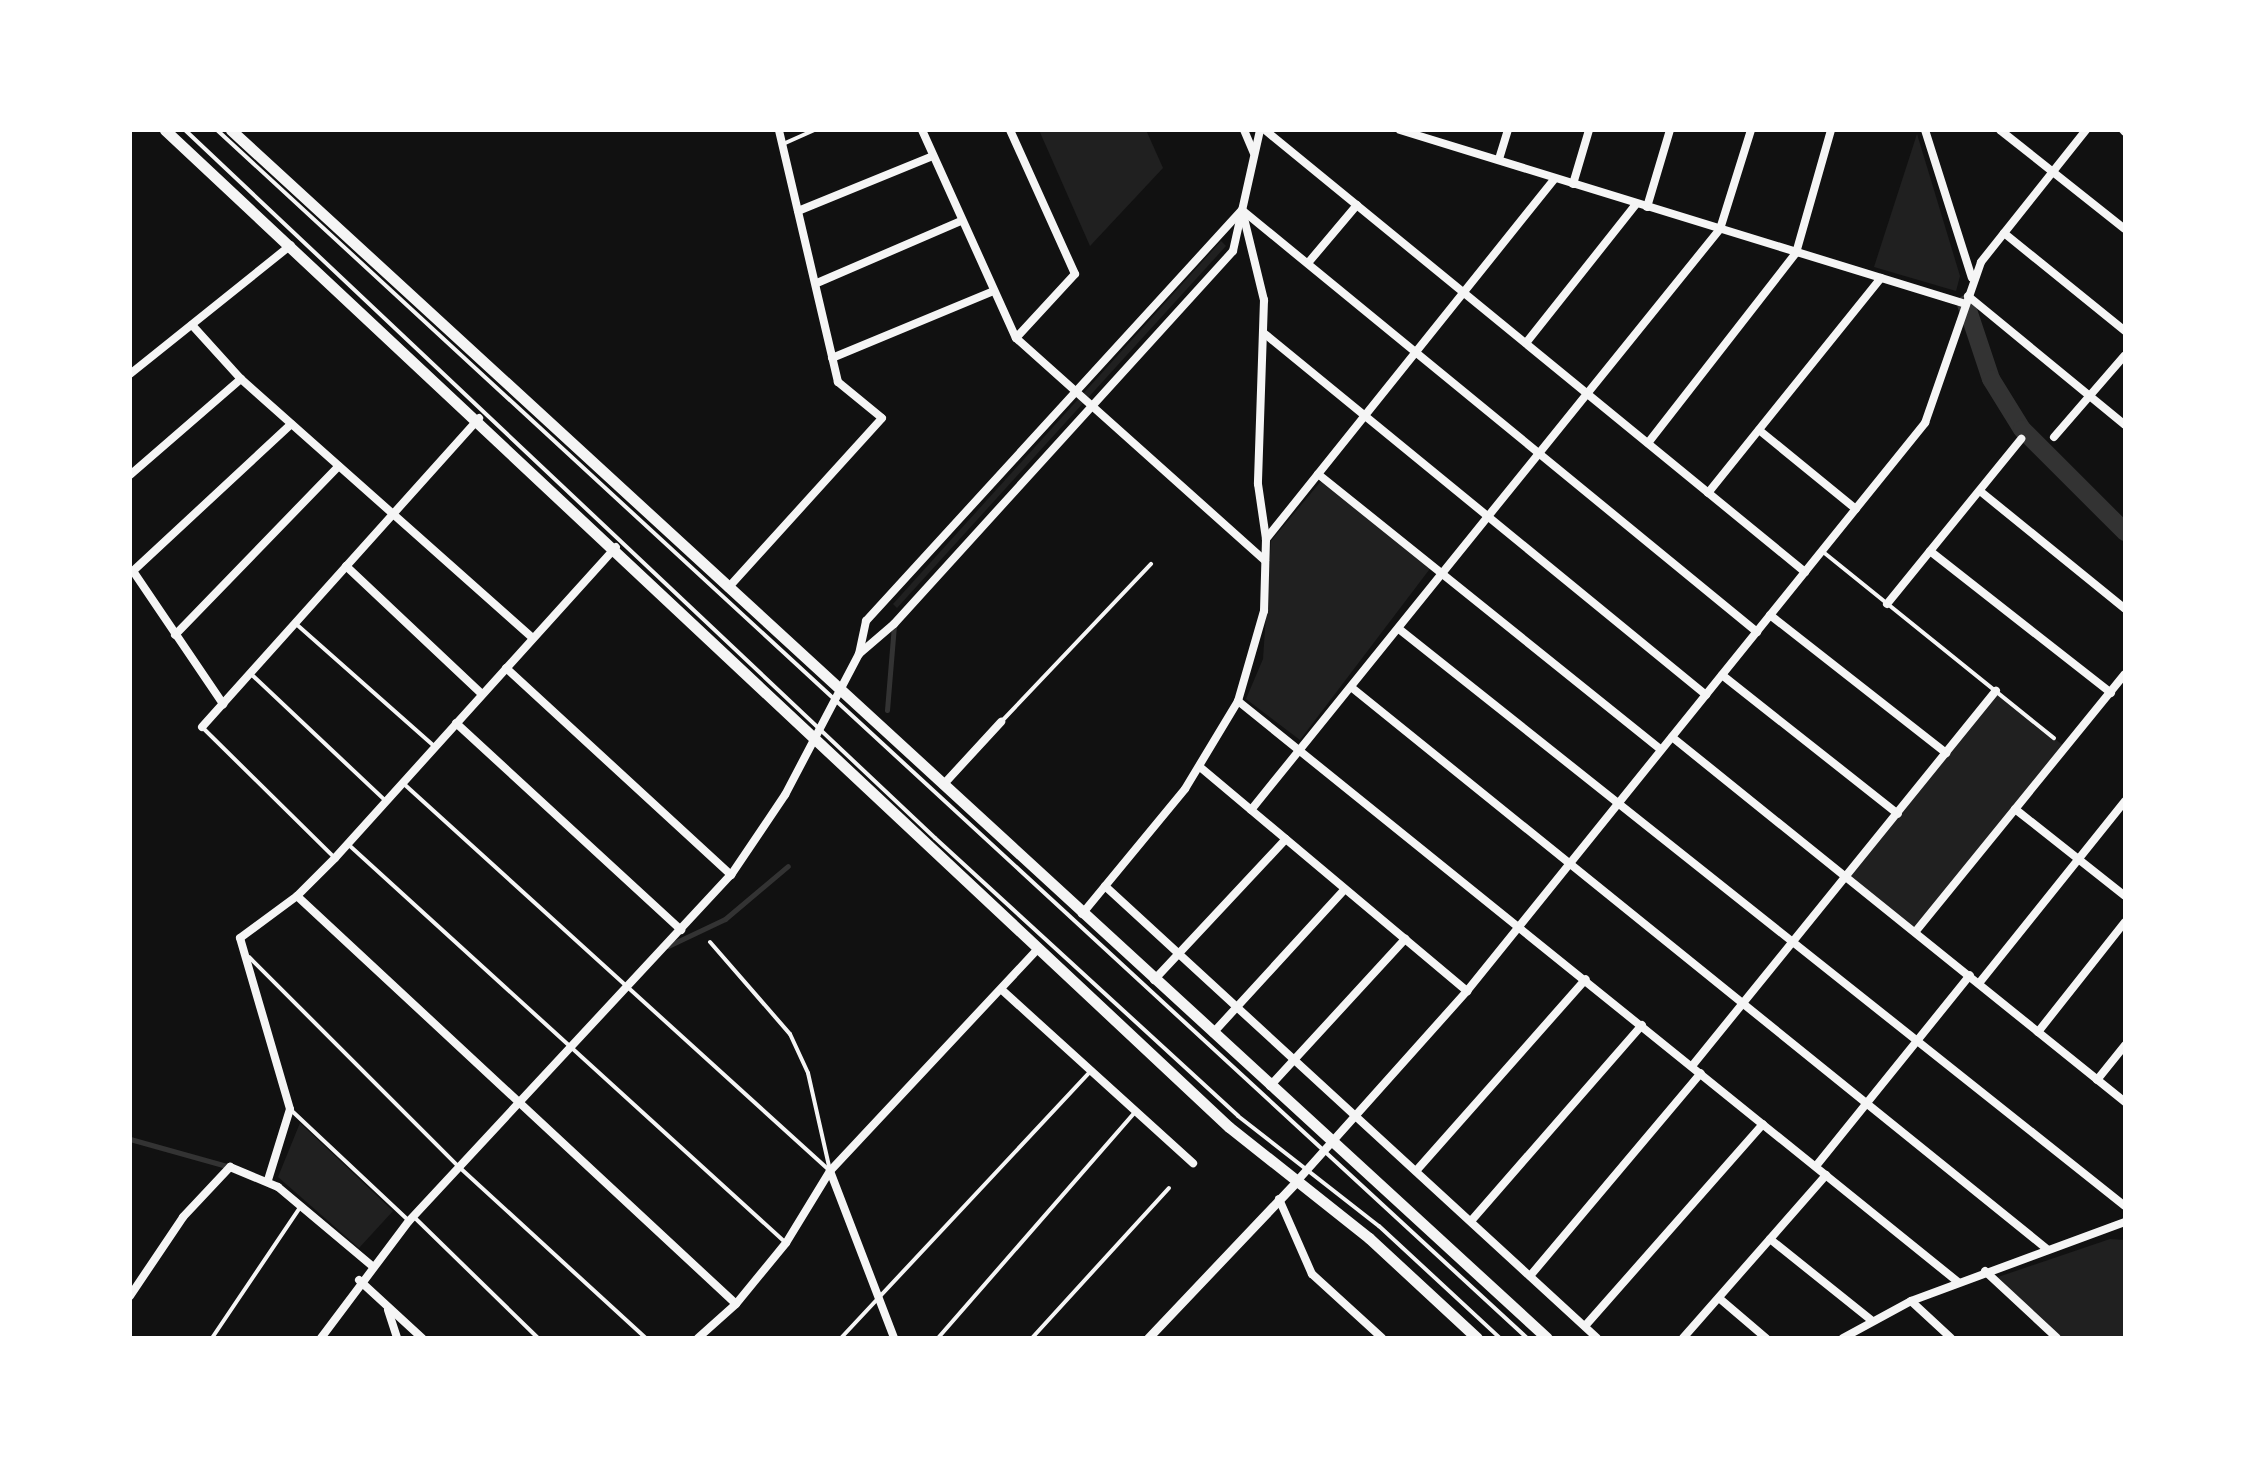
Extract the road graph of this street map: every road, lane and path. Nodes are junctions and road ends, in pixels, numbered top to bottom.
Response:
1 (165, 130) edge
2 (185, 130) edge
3 (217, 130) edge
4 (231, 130) edge
5 (779, 130) edge
6 (815, 130) edge
7 (922, 130) edge
8 (1010, 130) edge
9 (1244, 130) edge
10 (1262, 130) edge
11 (1400, 130) edge
12 (1508, 130) edge
13 (1589, 130) edge
14 (1670, 130) edge
15 (1750, 130) edge
16 (1832, 130) edge
17 (1925, 130) edge
18 (2000, 130) edge
19 (2086, 130) edge
20 (1424, 134) edge
21 (782, 144) junction
22 (1254, 153) junction
23 (933, 156) junction
24 (1499, 159) junction
25 (2053, 172) junction
26 (1554, 180) junction
27 (1574, 184) junction
28 (1636, 204) junction
29 (1357, 205) junction
30 (1647, 207) junction
31 (1242, 210) junction
32 (798, 211) junction
33 (961, 221) junction
34 (2125, 229) edge
35 (1720, 230) junction
36 (2004, 234) junction
37 (291, 245) junction
38 (1796, 253) junction
39 (1308, 263) junction
40 (1881, 278) junction
41 (1973, 280) junction
42 (816, 283) junction
43 (991, 292) junction
44 (1464, 293) junction
45 (1967, 300) junction
46 (192, 324) junction
47 (2125, 331) edge
48 (1265, 334) junction
49 (1016, 338) junction
50 (1526, 343) junction
51 (1415, 354) junction
52 (2125, 354) edge
53 (832, 358) junction
54 (130, 374) edge
55 (241, 379) junction
56 (1077, 392) junction
57 (1588, 394) junction
58 (2089, 396) junction
59 (1093, 408) junction
60 (479, 418) junction
61 (1364, 418) junction
62 (291, 424) junction
63 (2125, 425) edge
64 (1759, 430) junction
65 (2054, 437) dead end
66 (2021, 440) dead end
67 (1648, 443) junction
68 (1540, 455) junction
69 (339, 466) junction
70 (1318, 474) junction
71 (130, 475) edge
72 (1980, 491) junction
73 (1708, 492) junction
74 (1856, 508) junction
75 (395, 512) junction
76 (1488, 518) junction
77 (1266, 539) junction
78 (616, 547) junction
79 (1822, 551) junction
80 (1930, 551) junction
81 (1266, 561) junction
82 (1151, 564) dead end
83 (346, 566) junction
84 (131, 569) edge
85 (1805, 572) junction
86 (1443, 574) junction
87 (727, 589) junction
88 (1887, 604) junction
89 (2125, 610) edge
90 (1770, 616) junction
91 (296, 622) junction
92 (1398, 629) junction
93 (1757, 632) junction
94 (175, 635) junction
95 (532, 638) junction
96 (859, 654) junction
97 (506, 668) junction
98 (250, 674) junction
99 (2125, 674) edge
100 (1722, 675) junction
101 (1351, 688) junction
102 (1996, 691) junction
103 (2111, 693) junction
104 (482, 694) junction
105 (1706, 694) junction
106 (836, 696) junction
107 (1238, 701) junction
108 (223, 704) junction
109 (1001, 722) joint
110 (456, 723) junction
111 (202, 727) joint
112 (817, 733) junction
113 (1672, 737) junction
114 (2054, 738) dead end
115 (434, 747) junction
116 (1300, 750) junction
117 (1661, 750) junction
118 (1946, 753) junction
119 (1200, 767) junction
120 (402, 783) junction
121 (942, 786) junction
122 (386, 801) junction
123 (2125, 801) edge
124 (1618, 804) junction
125 (1251, 810) junction
126 (2016, 810) junction
127 (1898, 814) junction
128 (1286, 839) junction
129 (348, 844) junction
130 (335, 858) junction
131 (2078, 859) junction
132 (1569, 864) junction
133 (731, 874) junction
134 (1847, 877) junction
135 (1105, 886) junction
136 (1346, 889) junction
137 (297, 896) junction
138 (2125, 896) edge
139 (1082, 914) junction
140 (2125, 922) edge
141 (1520, 925) junction
142 (681, 930) junction
143 (1916, 932) junction
144 (1405, 939) junction
145 (710, 942) dead end
146 (1794, 943) junction
147 (1038, 948) junction
148 (243, 952) junction
149 (1179, 954) junction
150 (1970, 975) junction
151 (1586, 978) junction
152 (1154, 980) junction
153 (1980, 982) junction
154 (628, 988) junction
155 (1002, 990) junction
156 (1467, 991) junction
157 (1744, 1003) junction
158 (1237, 1007) junction
159 (1642, 1024) junction
160 (2038, 1032) junction
161 (1212, 1033) junction
162 (1916, 1043) junction
163 (2125, 1045) edge
164 (572, 1049) junction
165 (1294, 1059) junction
166 (1692, 1066) junction
167 (1090, 1072) junction
168 (1701, 1073) junction
169 (2097, 1080) junction
170 (1270, 1086) junction
171 (2125, 1102) edge
172 (522, 1103) junction
173 (1867, 1104) junction
174 (290, 1109) junction
175 (1135, 1112) junction
176 (1356, 1115) junction
177 (1763, 1124) junction
178 (1332, 1142) junction
179 (1322, 1153) junction
180 (1193, 1164) dead end
181 (458, 1166) junction
182 (1816, 1166) junction
183 (1308, 1168) junction
184 (1416, 1170) junction
185 (830, 1171) junction
186 (1826, 1174) junction
187 (268, 1180) junction
188 (1298, 1180) junction
189 (1169, 1188) dead end
190 (1279, 1198) junction
191 (301, 1206) junction
192 (2125, 1206) edge
193 (411, 1218) junction
194 (1472, 1222) junction
195 (2125, 1222) edge
196 (1770, 1239) junction
197 (786, 1244) junction
198 (2047, 1249) junction
199 (371, 1265) junction
200 (1985, 1271) junction
201 (1530, 1276) junction
202 (359, 1280) junction
203 (1958, 1282) junction
204 (130, 1296) edge
205 (879, 1298) junction
206 (1719, 1298) junction
207 (1910, 1300) junction
208 (736, 1304) junction
209 (387, 1306) junction
210 (1872, 1320) junction
211 (1584, 1326) junction
212 (212, 1338) edge
213 (321, 1338) edge
214 (397, 1338) edge
215 (422, 1338) edge
216 (538, 1338) edge
217 (646, 1338) edge
218 (698, 1338) edge
219 (841, 1338) edge
220 (894, 1338) edge
221 (938, 1338) edge
222 (1032, 1338) edge
223 (1148, 1338) edge
224 (1382, 1338) edge
225 (1476, 1338) edge
226 (1500, 1338) edge
227 (1527, 1338) edge
228 (1547, 1338) edge
229 (1597, 1338) edge
230 (1683, 1338) edge
231 (1766, 1338) edge
232 (1843, 1338) edge
233 (1952, 1338) edge
234 (2057, 1338) edge

1 - 37 main road
2 - 112 lane
3 - 106 lane
4 - 87 main road
5 - 21 street
6 - 21 lane
7 - 23 street
8 - 49 street
9 - 22 street
10 - 22 street
10 - 29 street
11 - 20 street
12 - 24 street
13 - 27 street
14 - 30 street
15 - 35 street
16 - 38 street
17 - 41 street
18 - 25 street
19 - 25 street
20 - 24 street
21 - 32 street
22 - 31 street
23 - 32 street
23 - 33 street
24 - 26 street
25 - 34 street
25 - 36 street
26 - 27 street
26 - 44 street
27 - 28 street
28 - 30 street
28 - 50 street
29 - 39 street
29 - 44 street
30 - 35 street
31 - 39 street
31 - 48 street
31 - 56 street
31 - 59 street
32 - 42 street
33 - 42 street
33 - 43 street
35 - 38 street
35 - 57 street
36 - 41 street
36 - 47 street
37 - 46 street
37 - 60 main road
38 - 40 street
38 - 67 street
39 - 51 street
40 - 45 street
40 - 64 street
41 - 45 street
42 - 53 street
43 - 49 street
43 - 53 street
44 - 50 street
44 - 51 street
45 - 58 street
45 - 74 street
46 - 54 street
46 - 55 street
48 - 61 street
48 - 77 street
49 - 56 street
50 - 57 street
51 - 61 street
51 - 68 street
52 - 58 street
53 - 87 street
55 - 62 street
55 - 71 street
56 - 59 street
56 - 96 street
57 - 67 street
57 - 68 street
58 - 63 street
58 - 65 street
59 - 81 street
59 - 96 street
60 - 75 street
60 - 78 main road
61 - 70 street
61 - 76 street
62 - 69 street
62 - 84 street
64 - 73 street
64 - 74 street
66 - 72 street
67 - 73 street
68 - 76 street
68 - 93 street
69 - 75 street
69 - 94 street
70 - 77 street
70 - 86 street
72 - 80 street
72 - 89 street
73 - 85 street
74 - 79 street
75 - 83 street
75 - 95 street
76 - 86 street
76 - 105 street
77 - 81 street
78 - 95 street
78 - 112 main road
79 - 85 street
79 - 88 lane
80 - 88 street
80 - 103 street
81 - 107 street
82 - 109 lane
83 - 91 street
83 - 104 street
84 - 94 street
85 - 90 street
86 - 92 street
86 - 117 street
87 - 106 main road
88 - 102 lane
90 - 93 street
90 - 118 street
91 - 98 street
91 - 115 lane
92 - 101 street
92 - 124 street
93 - 100 street
94 - 108 street
95 - 97 street
96 - 106 street
97 - 104 street
97 - 133 street
98 - 108 street
98 - 122 lane
99 - 103 street
100 - 105 street
100 - 127 street
101 - 116 street
101 - 132 street
102 - 114 lane
102 - 118 street
103 - 126 street
104 - 110 street
105 - 113 street
106 - 112 street
106 - 121 main road
106 - 179 lane
107 - 116 street
107 - 119 street
108 - 111 street
109 - 121 street
110 - 115 street
110 - 142 street
111 - 130 lane
112 - 133 street
112 - 147 main road
112 - 183 lane
113 - 117 street
113 - 134 street
115 - 120 street
116 - 125 street
116 - 141 street
117 - 124 street
118 - 127 street
119 - 125 street
119 - 135 street
120 - 122 street
120 - 154 lane
121 - 139 main road
122 - 129 street
123 - 131 street
124 - 132 street
124 - 146 street
125 - 128 street
126 - 131 street
126 - 143 street
127 - 134 street
128 - 136 street
128 - 149 street
129 - 130 street
129 - 164 lane
130 - 137 street
131 - 138 street
131 - 153 street
132 - 141 street
132 - 157 street
133 - 142 street
134 - 143 street
134 - 146 street
135 - 139 street
135 - 149 street
136 - 144 street
136 - 158 street
137 - 148 street
137 - 172 street
139 - 152 main road
140 - 160 street
141 - 151 street
141 - 156 street
142 - 154 street
143 - 150 street
144 - 156 street
144 - 165 street
145 - 185 lane
146 - 157 street
146 - 162 street
147 - 155 street
147 - 188 main road
148 - 174 street
148 - 181 lane
149 - 152 street
149 - 158 street
150 - 153 street
150 - 162 street
151 - 159 street
151 - 184 street
152 - 161 main road
153 - 160 street
154 - 164 street
154 - 185 lane
155 - 167 street
155 - 185 street
156 - 176 street
157 - 166 street
157 - 173 street
158 - 161 street
158 - 165 street
159 - 166 street
159 - 194 street
160 - 169 street
161 - 170 main road
162 - 173 street
162 - 192 street
163 - 169 street
164 - 172 street
164 - 197 lane
165 - 170 street
165 - 176 street
166 - 168 street
167 - 175 street
167 - 205 lane
168 - 177 street
168 - 201 street
169 - 171 street
170 - 178 main road
172 - 181 street
172 - 208 street
173 - 182 street
173 - 198 street
174 - 187 street
174 - 193 lane
175 - 180 street
175 - 221 lane
176 - 178 street
176 - 184 street
177 - 182 street
177 - 211 street
178 - 179 street
178 - 228 main road
179 - 183 street
179 - 227 lane
181 - 193 street
181 - 217 lane
182 - 186 street
183 - 188 street
183 - 226 lane
184 - 194 street
185 - 197 street
185 - 205 street
186 - 196 street
186 - 203 street
187 - 191 street
187 - 204 street
188 - 190 street
188 - 225 main road
189 - 222 lane
190 - 223 street
190 - 224 street
191 - 199 street
191 - 212 lane
193 - 199 street
193 - 216 lane
194 - 201 street
195 - 198 street
196 - 206 street
196 - 210 street
197 - 208 street
198 - 200 street
199 - 202 street
200 - 203 street
200 - 234 street
201 - 211 street
202 - 209 street
202 - 213 street
203 - 207 street
205 - 219 lane
205 - 220 street
206 - 230 street
206 - 231 street
207 - 210 street
207 - 233 street
208 - 218 street
209 - 214 street
209 - 215 street
210 - 232 street
211 - 229 street

